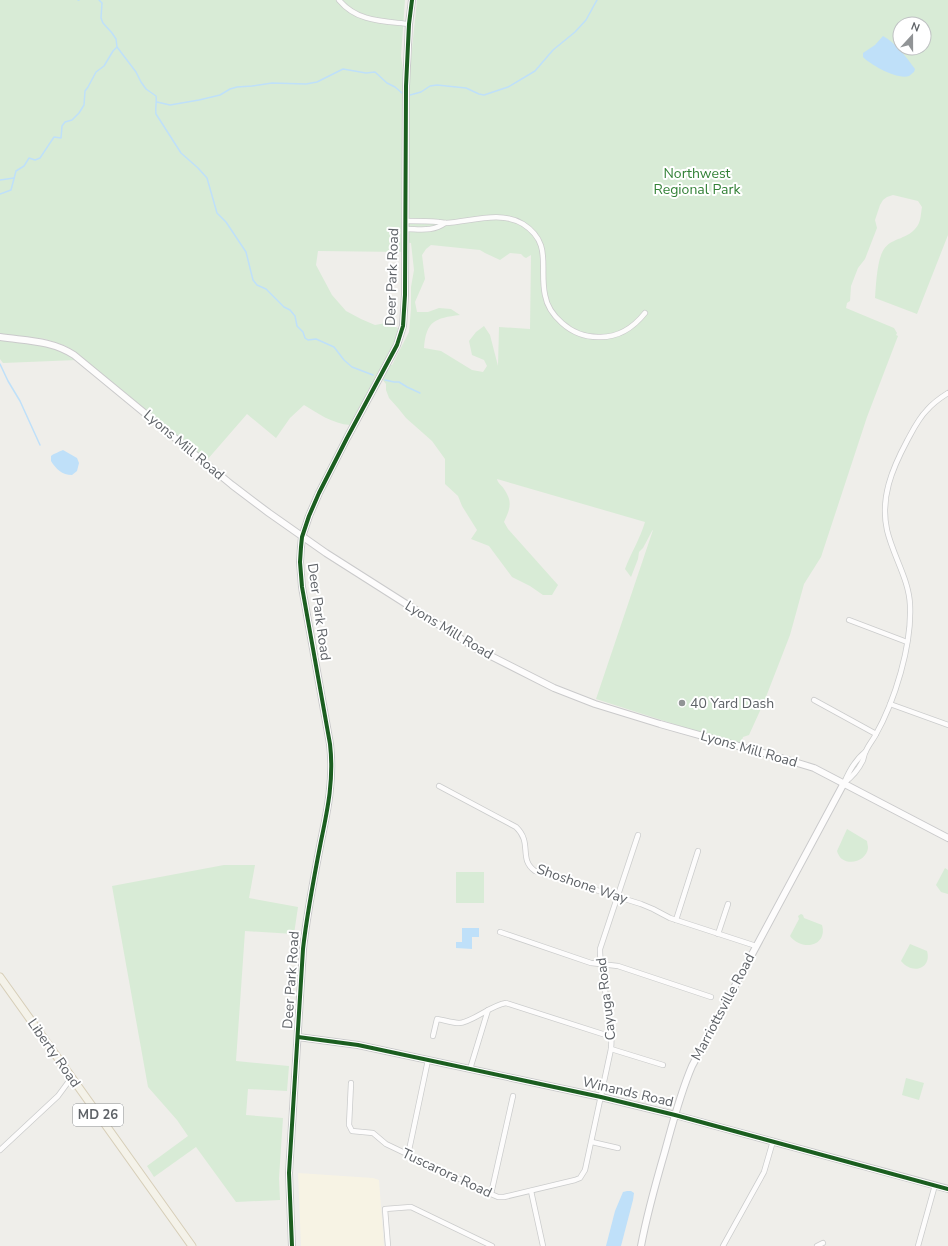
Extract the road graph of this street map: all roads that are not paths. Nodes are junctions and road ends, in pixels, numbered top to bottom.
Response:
1 (339, 0) edge
2 (412, 0) edge
3 (409, 24) junction
4 (406, 220) junction
5 (445, 223) junction
6 (406, 229) junction
7 (645, 313) dead end
8 (0, 337) edge
9 (948, 393) edge
10 (302, 537) junction
11 (849, 620) dead end
12 (907, 642) junction
13 (814, 700) dead end
14 (890, 704) junction
15 (948, 725) edge
16 (876, 734) junction
17 (844, 783) junction
18 (439, 786) dead end
19 (638, 835) dead end
20 (948, 838) edge
21 (698, 851) dead end
22 (617, 897) junction
23 (728, 904) dead end
24 (676, 920) junction
25 (500, 932) dead end
26 (718, 934) junction
27 (756, 946) junction
28 (601, 965) junction
29 (0, 977) edge
30 (711, 997) dead end
31 (488, 1010) junction
32 (433, 1036) dead end
33 (612, 1037) junction
34 (298, 1038) junction
35 (611, 1049) junction
36 (428, 1060) junction
37 (664, 1065) dead end
38 (470, 1069) junction
39 (72, 1078) junction
40 (351, 1083) dead end
41 (513, 1096) dead end
42 (601, 1097) junction
43 (675, 1115) junction
44 (773, 1141) junction
45 (592, 1142) junction
46 (618, 1148) dead end
47 (0, 1150) edge
48 (408, 1154) junction
49 (935, 1185) junction
50 (948, 1189) edge
51 (531, 1191) junction
52 (492, 1194) junction
53 (823, 1243) dead end
54 (192, 1246) edge
55 (292, 1246) edge
56 (388, 1246) edge
57 (492, 1246) edge
58 (544, 1246) edge
59 (641, 1246) edge
60 (723, 1246) edge
61 (817, 1246) edge
62 (918, 1246) edge

1 - 3 street
2 - 3 street, Deer Park Road
3 - 4 street, Deer Park Road
4 - 5 street
4 - 6 street, Deer Park Road
5 - 6 street
5 - 7 street
6 - 10 street, Deer Park Road
8 - 10 street, Lyons Mill Road
9 - 12 street, Marriottsville Road
10 - 17 street, Lyons Mill Road
10 - 34 street, Deer Park Road
11 - 12 street
12 - 14 street, Marriottsville Road
13 - 16 street
14 - 15 street
14 - 16 street, Marriottsville Road
16 - 17 street, Marriottsville Road
17 - 20 street, Lyons Mill Road
17 - 27 street, Marriottsville Road
18 - 22 street, Shoshone Way
19 - 22 street, Cayuga Road
21 - 24 street
22 - 24 street, Shoshone Way
22 - 28 street, Cayuga Road
23 - 26 street
24 - 26 street, Shoshone Way
25 - 28 street
26 - 27 street, Shoshone Way
27 - 43 street, Marriottsville Road
28 - 30 street
28 - 33 street, Cayuga Road
29 - 39 main road, Liberty Road / MD 26
31 - 32 street
31 - 33 street
31 - 38 street
33 - 35 street, Cayuga Road
34 - 36 street, Winands Road
34 - 55 street, Deer Park Road
35 - 37 street
35 - 42 street, Cayuga Road
36 - 38 street, Winands Road
36 - 48 street
38 - 42 street, Winands Road
39 - 47 street
39 - 54 main road, Liberty Road / MD 26
40 - 48 street, Tuscarora Road
41 - 52 street
42 - 43 street, Winands Road
42 - 45 street, Tuscarora Road
43 - 44 street, Winands Road
43 - 59 street, Marriottsville Road
44 - 49 street, Winands Road
44 - 60 street
45 - 46 street
45 - 51 street, Tuscarora Road
48 - 52 street, Tuscarora Road
49 - 50 street, Winands Road
49 - 62 street
51 - 52 street, Tuscarora Road
51 - 58 street
53 - 61 street
56 - 57 street

